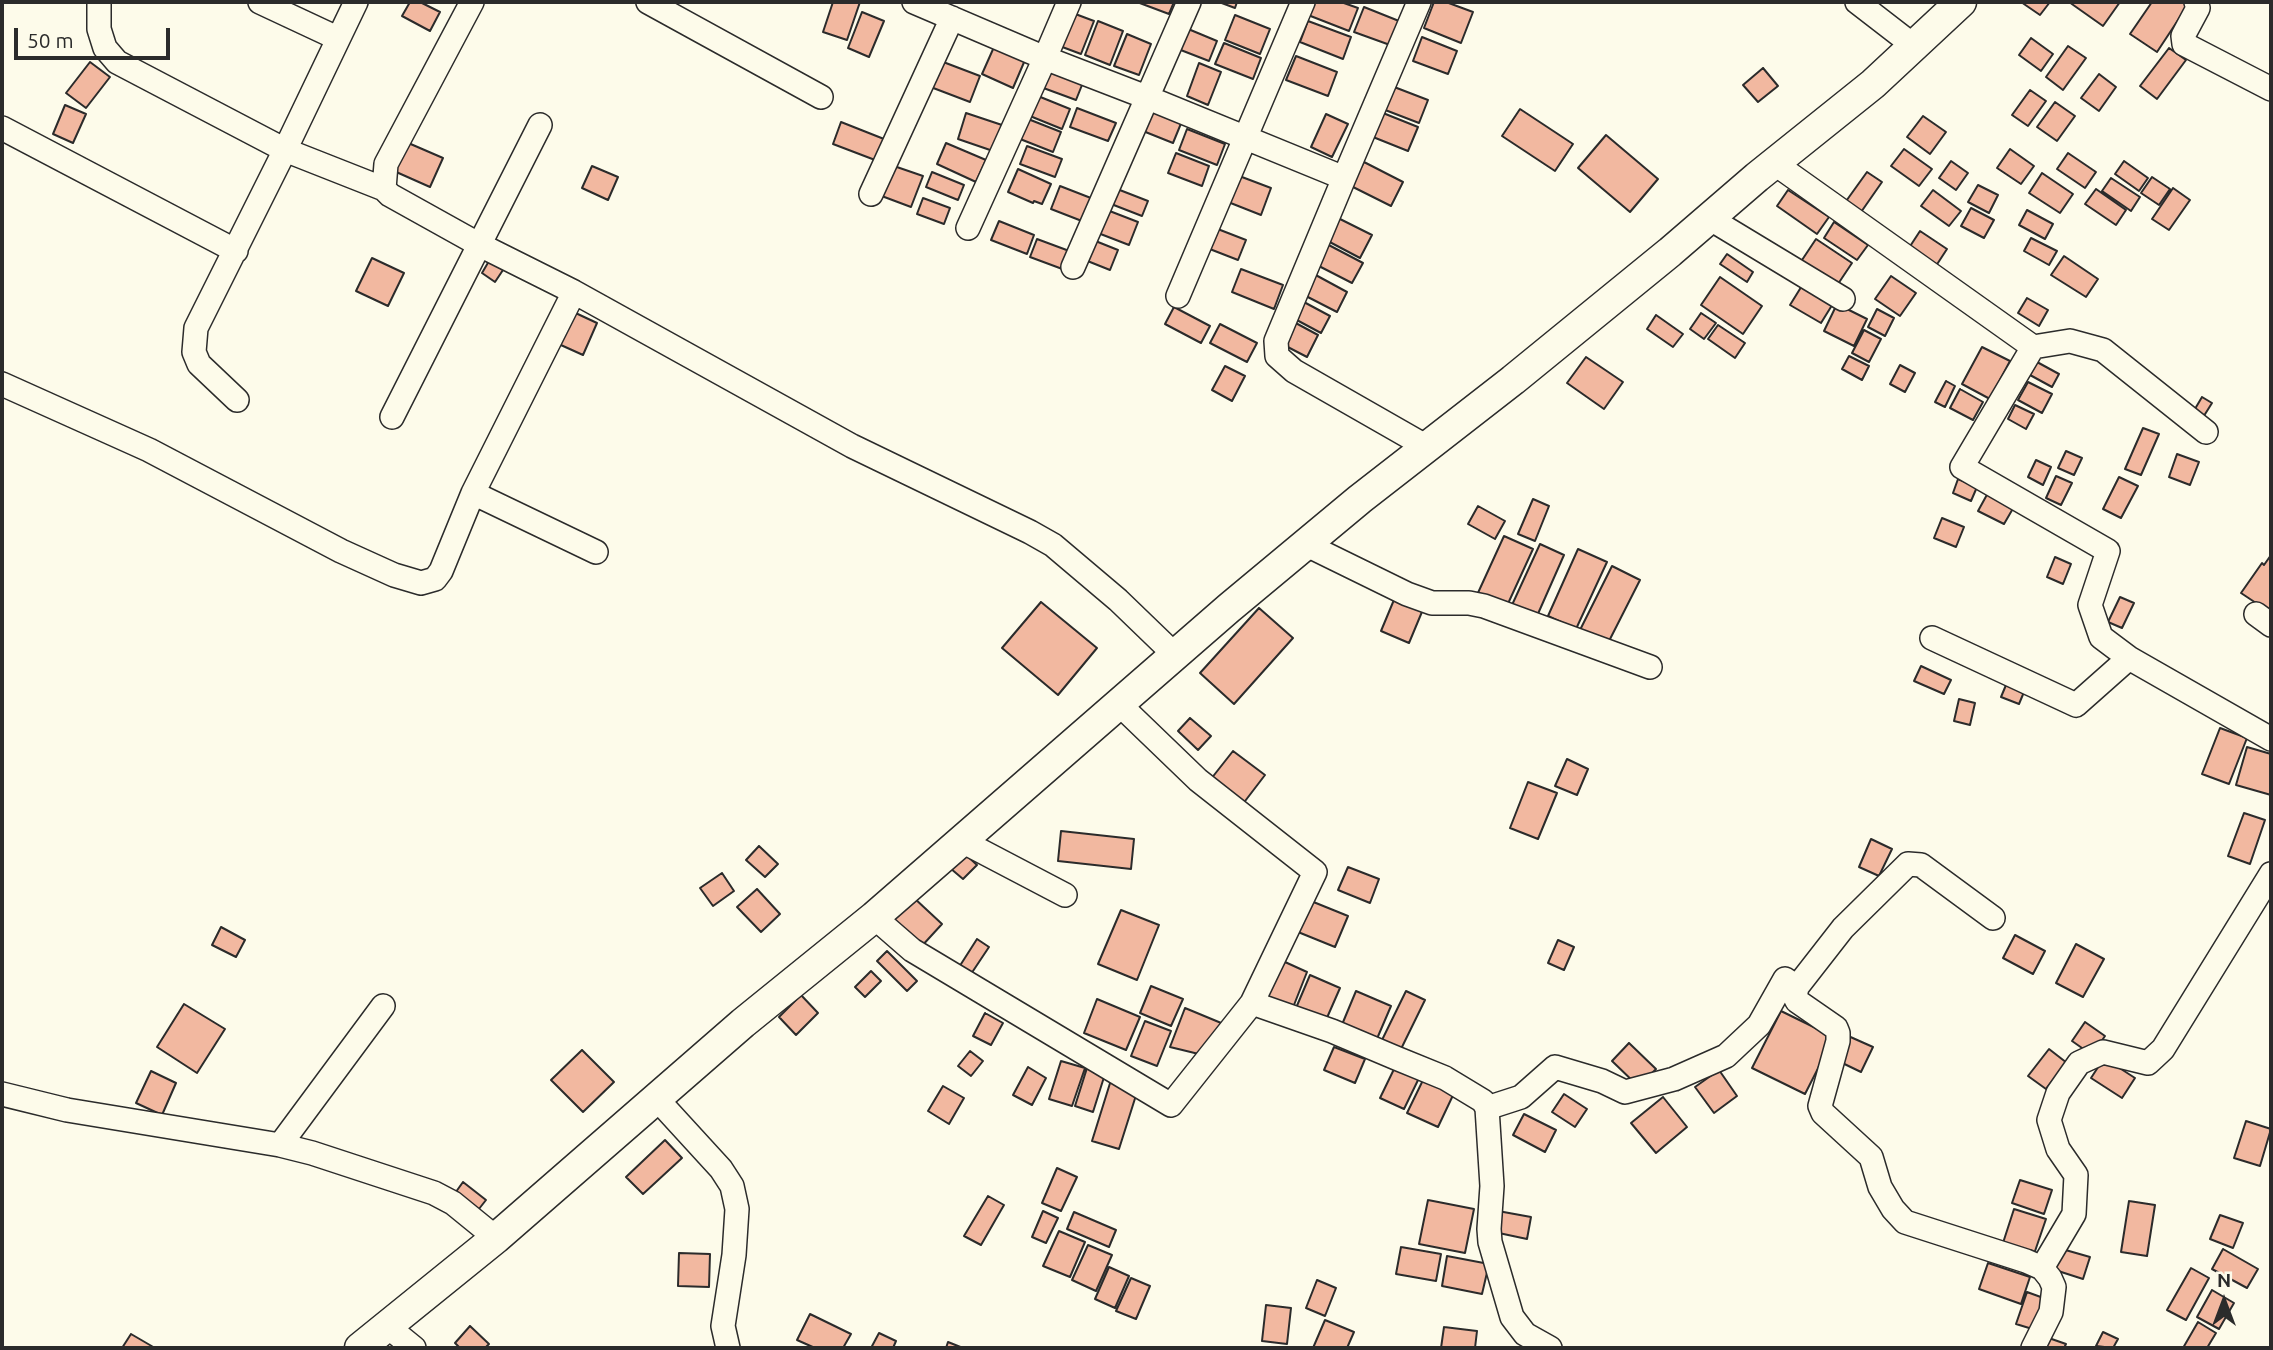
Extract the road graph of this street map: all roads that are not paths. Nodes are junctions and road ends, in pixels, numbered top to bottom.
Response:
1 (99, 2) edge
2 (260, 2) edge
3 (356, 2) edge
4 (472, 2) edge
5 (648, 2) edge
6 (914, 2) edge
7 (1069, 2) edge
8 (1189, 2) edge
9 (1303, 2) edge
10 (1419, 2) edge
11 (1857, 2) edge
12 (1961, 2) edge
13 (2196, 2) edge
14 (952, 19) junction
15 (337, 38) junction
16 (1914, 47) junction
17 (1045, 58) junction
18 (2271, 89) edge
19 (821, 97) dead end
20 (1146, 97) junction
21 (540, 125) dead end
22 (2, 128) edge
23 (1246, 138) junction
24 (285, 150) junction
25 (1774, 163) junction
26 (1344, 178) junction
27 (384, 189) junction
28 (871, 194) dead end
29 (1709, 218) junction
30 (968, 228) dead end
31 (478, 244) junction
32 (236, 251) junction
33 (1073, 267) dead end
34 (574, 292) junction
35 (1178, 296) dead end
36 (1843, 299) dead end
37 (2033, 347) junction
38 (2, 384) edge
39 (237, 400) dead end
40 (392, 417) dead end
41 (2206, 432) dead end
42 (1427, 447) junction
43 (472, 493) junction
44 (1306, 544) junction
45 (596, 552) dead end
46 (1932, 638) dead end
47 (1175, 654) junction
48 (2129, 658) junction
49 (1650, 667) dead end
50 (1118, 703) junction
51 (2271, 739) edge
52 (962, 841) junction
53 (2271, 874) edge
54 (1065, 895) dead end
55 (874, 917) junction
56 (1993, 918) dead end
57 (1797, 987) junction
58 (1252, 1003) junction
59 (383, 1006) dead end
60 (2, 1094) edge
61 (656, 1098) junction
62 (1487, 1108) junction
63 (281, 1145) junction
64 (496, 1238) junction
65 (2042, 1268) junction
66 (387, 1326) junction
67 (360, 1348) edge
68 (414, 1348) edge
69 (728, 1348) edge
70 (1550, 1348) edge
71 (2033, 1348) edge

1 - 24 street
2 - 15 street
3 - 15 street
4 - 27 street
5 - 19 street
6 - 14 street
7 - 17 street
8 - 20 street
9 - 23 street
10 - 26 street
11 - 16 street
12 - 16 main road
13 - 18 street
14 - 17 street
14 - 28 street
15 - 24 street
16 - 25 main road
17 - 20 street
17 - 30 street
20 - 23 street
20 - 33 street
21 - 31 street
22 - 32 street
23 - 26 street
23 - 35 street
24 - 27 street
24 - 32 street
25 - 29 main road
25 - 37 street
26 - 42 street
27 - 31 street
29 - 36 street
29 - 42 main road
31 - 34 street
31 - 40 street
32 - 39 street
34 - 43 street
34 - 47 street
37 - 41 street
37 - 48 street
38 - 43 street
42 - 44 main road
43 - 45 street
44 - 47 main road
44 - 49 street
46 - 48 street
47 - 50 main road
48 - 51 street
50 - 52 main road
50 - 58 street
52 - 54 street
52 - 55 main road
53 - 65 street
55 - 58 street
55 - 61 main road
56 - 57 street
57 - 62 street
57 - 65 street
58 - 62 street
59 - 63 street
60 - 63 street
61 - 64 main road
61 - 69 street
62 - 70 street
63 - 64 street
64 - 66 main road
65 - 71 street
66 - 67 main road
66 - 68 street

